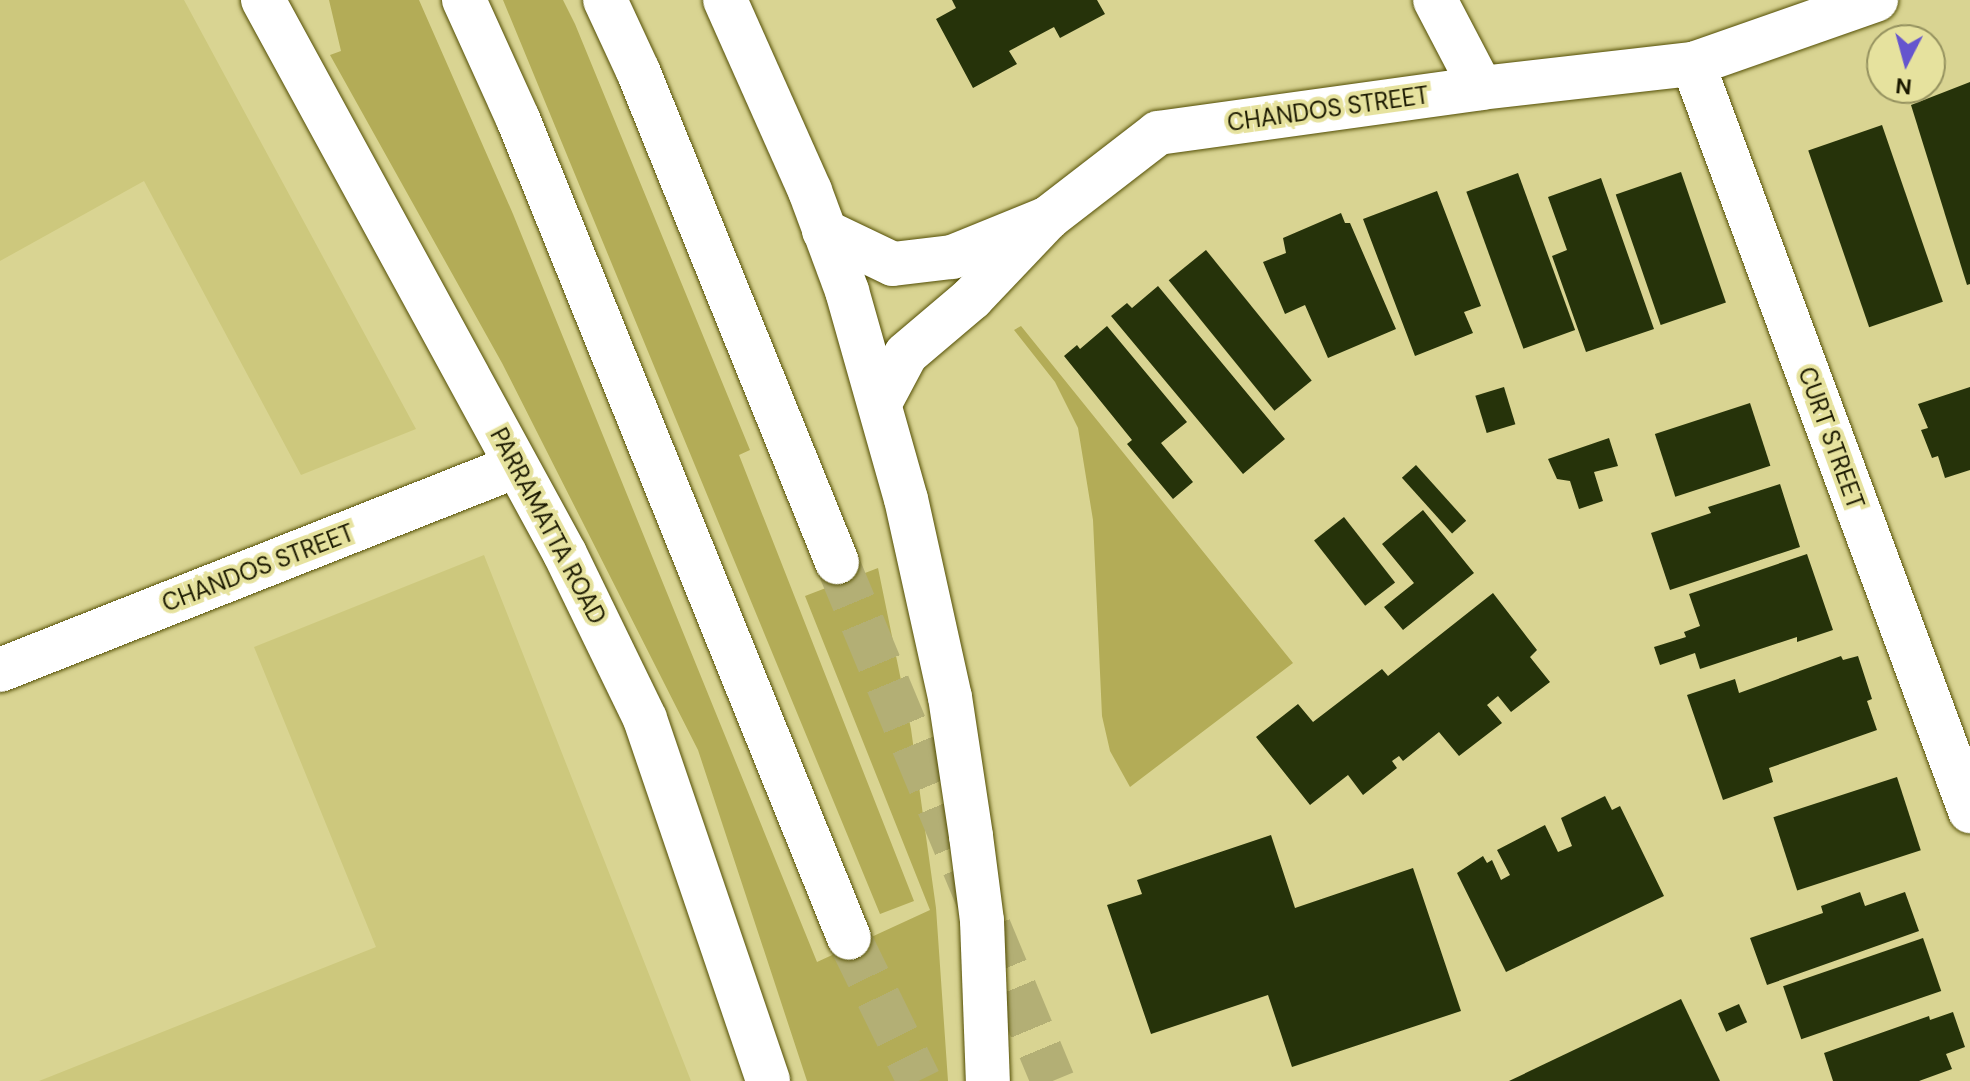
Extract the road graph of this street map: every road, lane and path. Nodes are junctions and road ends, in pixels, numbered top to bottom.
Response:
1 (263, 0) edge
2 (464, 0) edge
3 (605, 0) edge
4 (725, 0) edge
5 (1435, 0) edge
6 (1876, 0) edge
7 (1693, 64) junction
8 (1481, 88) junction
9 (1048, 218) junction
10 (824, 231) junction
11 (880, 403) junction
12 (516, 466) junction
13 (837, 562) tunnel mouth
14 (0, 670) edge
15 (1970, 811) edge
16 (849, 938) tunnel mouth
17 (768, 1081) edge
18 (988, 1081) edge

1 - 12 main road, PARRAMATTA ROAD
2 - 16 main road
3 - 13 main road
4 - 10 main road
5 - 8 main road
6 - 7 main road, CHANDOS STREET
7 - 8 main road, CHANDOS STREET
7 - 15 main road, CURT STREET
8 - 9 main road, CHANDOS STREET
9 - 10 main road
9 - 11 main road, CHANDOS STREET
10 - 11 main road
11 - 18 main road
12 - 14 main road, CHANDOS STREET
12 - 17 main road, PARRAMATTA ROAD

